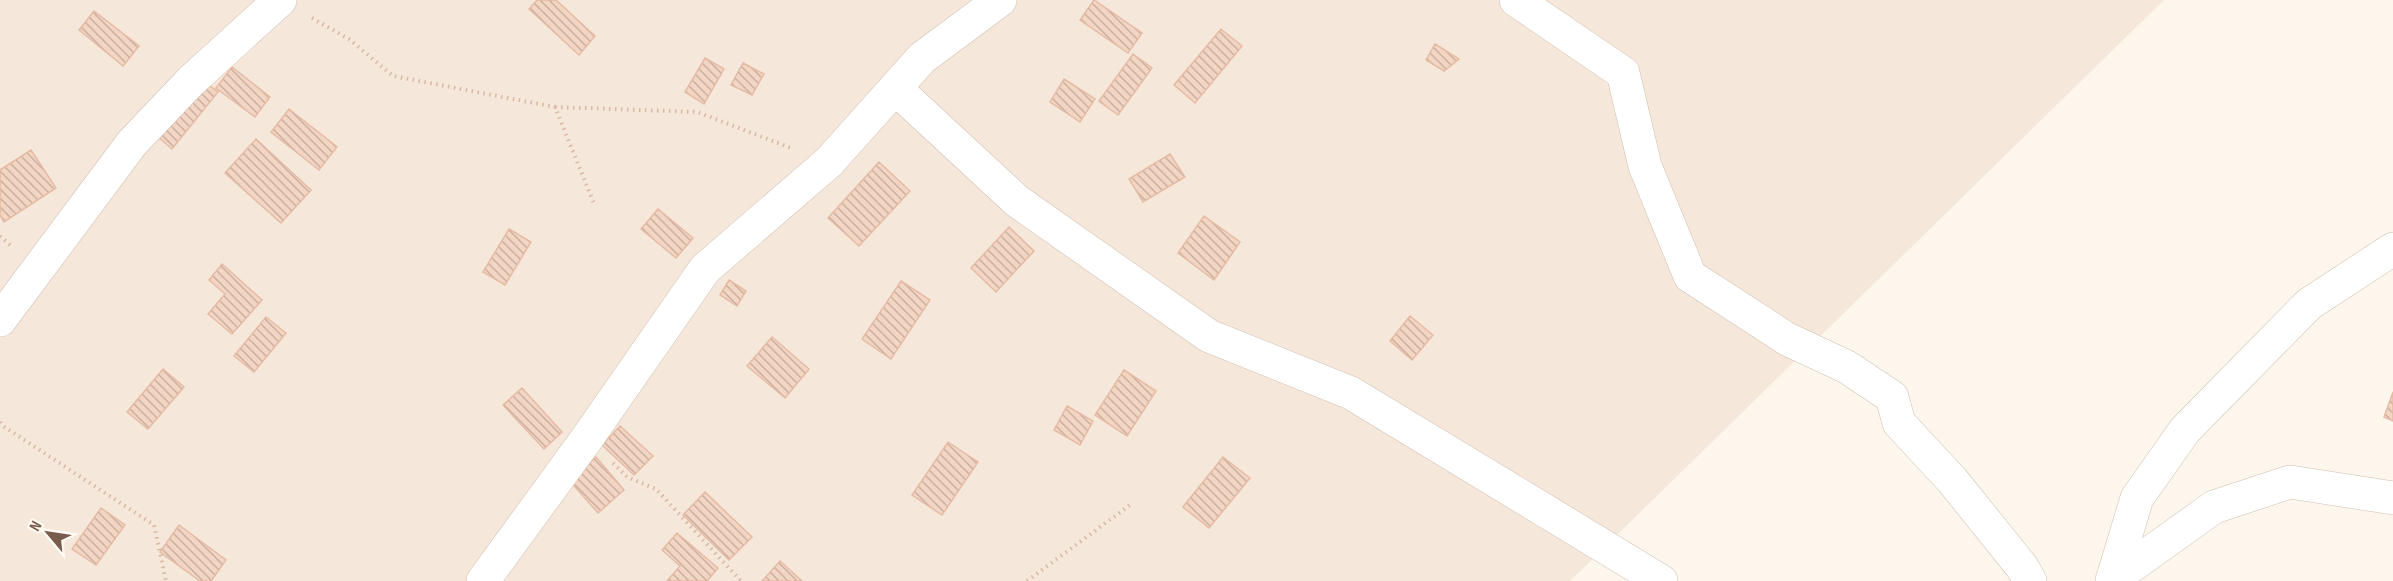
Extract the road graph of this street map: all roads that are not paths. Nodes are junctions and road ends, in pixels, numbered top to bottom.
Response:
1 (280, 0) edge
2 (1000, 0) edge
3 (1516, 0) edge
4 (895, 88) junction
5 (2393, 249) edge
6 (0, 320) edge
7 (2393, 498) edge
8 (483, 581) edge
9 (1660, 581) edge
10 (2030, 581) edge
11 (2112, 581) edge

1 - 6 street
2 - 4 street
3 - 10 street
4 - 8 street
4 - 9 street
5 - 11 street
7 - 11 street

